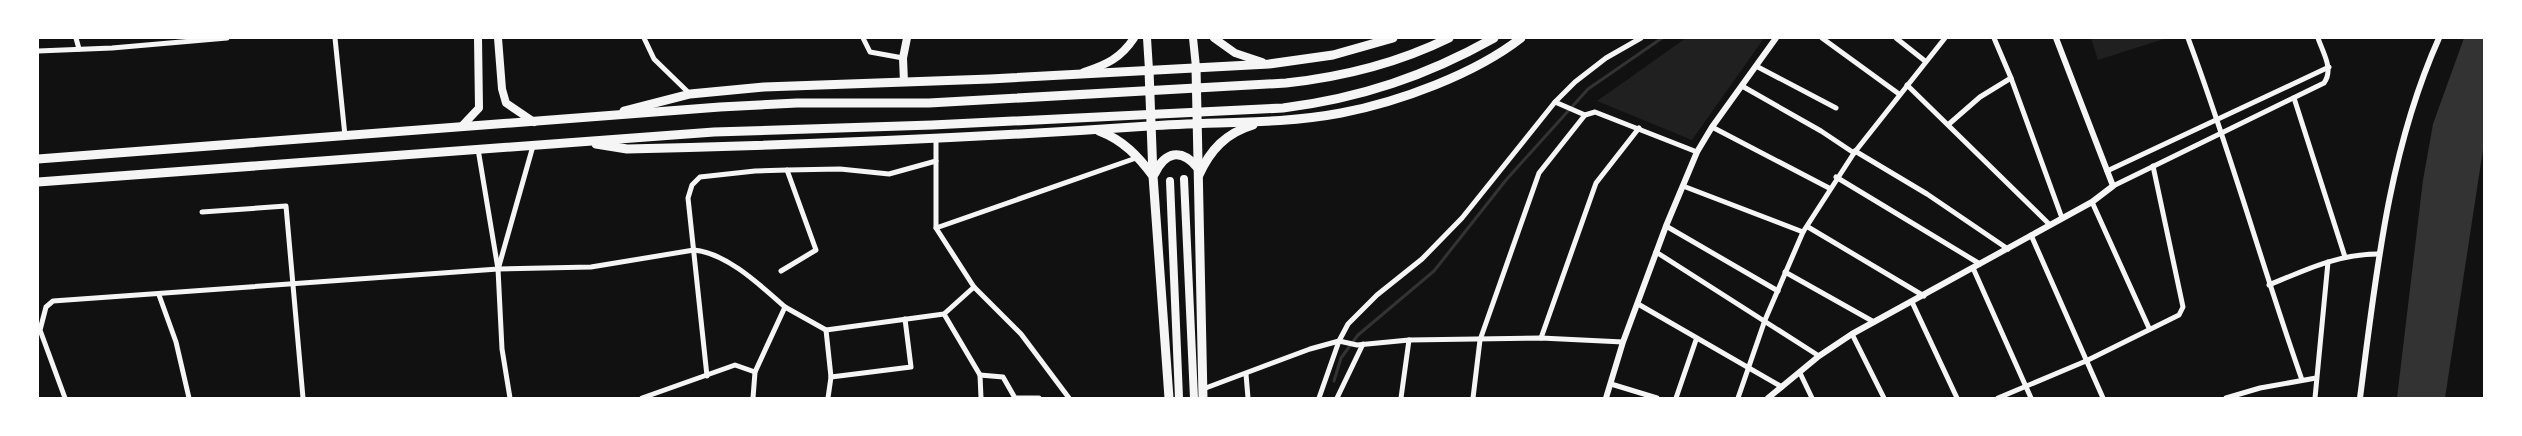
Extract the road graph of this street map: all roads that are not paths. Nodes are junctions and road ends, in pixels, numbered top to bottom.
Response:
1 (76, 38) edge
2 (227, 38) edge
3 (335, 38) edge
4 (477, 38) edge
5 (498, 38) edge
6 (644, 38) edge
7 (863, 38) edge
8 (908, 38) edge
9 (1134, 38) edge
10 (1147, 38) edge
11 (1192, 38) edge
12 (1214, 38) edge
13 (1392, 38) edge
14 (1449, 38) edge
15 (1494, 38) edge
16 (1521, 38) edge
17 (1641, 38) edge
18 (1776, 38) edge
19 (1822, 38) edge
20 (1896, 38) edge
21 (1945, 38) edge
22 (1994, 38) edge
23 (2056, 38) edge
24 (2188, 38) edge
25 (2318, 38) edge
26 (2439, 38) edge
27 (203, 39) edge
28 (79, 49) junction
29 (38, 50) edge
30 (903, 58) junction
31 (1925, 62) junction
32 (1269, 64) junction
33 (1756, 66) junction
34 (1196, 67) junction
35 (2328, 67) junction
36 (1149, 70) junction
37 (1078, 74) junction
38 (2011, 78) junction
39 (904, 82) junction
40 (1907, 85) junction
41 (1742, 86) junction
42 (690, 94) junction
43 (1899, 94) junction
44 (2294, 98) junction
45 (1555, 102) junction
46 (1836, 108) dead end
47 (1585, 115) junction
48 (599, 117) junction
49 (2218, 119) junction
50 (534, 122) junction
51 (1198, 122) junction
52 (1263, 122) junction
53 (1949, 124) junction
54 (1152, 125) junction
55 (462, 126) junction
56 (1712, 127) junction
57 (1639, 128) junction
58 (1094, 130) junction
59 (2222, 132) junction
60 (346, 137) junction
61 (936, 138) junction
62 (584, 142) junction
63 (533, 146) junction
64 (478, 149) junction
65 (1697, 152) junction
66 (1854, 152) junction
67 (1139, 157) junction
68 (38, 160) edge
69 (936, 161) junction
70 (2153, 166) junction
71 (1197, 167) junction
72 (786, 170) junction
73 (2107, 171) junction
74 (1153, 176) junction
75 (1836, 178) junction
76 (1184, 179) dead end
77 (1197, 180) junction
78 (1170, 181) dead end
79 (38, 182) edge
80 (1683, 186) junction
81 (2113, 186) junction
82 (1829, 188) junction
83 (2092, 202) junction
84 (202, 212) dead end
85 (2062, 218) junction
86 (2049, 224) junction
87 (1666, 226) junction
88 (1808, 227) junction
89 (936, 228) junction
90 (1803, 232) junction
91 (2031, 235) junction
92 (2008, 249) junction
93 (694, 250) junction
94 (1656, 252) junction
95 (2378, 254) junction
96 (2346, 257) junction
97 (2328, 262) junction
98 (1980, 264) junction
99 (1974, 268) junction
100 (498, 269) junction
101 (781, 271) dead end
102 (1785, 272) junction
103 (2269, 285) junction
104 (293, 286) junction
105 (974, 286) junction
106 (1778, 292) junction
107 (159, 294) junction
108 (1924, 296) junction
109 (1912, 302) junction
110 (1638, 304) junction
111 (785, 307) junction
112 (944, 314) junction
113 (905, 319) junction
114 (1765, 320) junction
115 (1874, 322) junction
116 (2149, 328) junction
117 (826, 330) junction
118 (1852, 334) junction
119 (1541, 338) junction
120 (1409, 340) junction
121 (1480, 340) junction
122 (1696, 340) junction
123 (1339, 341) junction
124 (1623, 342) junction
125 (1360, 344) junction
126 (1820, 356) junction
127 (2086, 361) junction
128 (1748, 368) junction
129 (755, 372) junction
130 (1800, 373) junction
131 (980, 374) junction
132 (1246, 374) junction
133 (706, 376) junction
134 (831, 377) junction
135 (2316, 378) junction
136 (2302, 380) junction
137 (1611, 384) junction
138 (2026, 385) junction
139 (1782, 387) junction
140 (1203, 394) edge
141 (649, 397) edge
142 (65, 398) edge
143 (189, 398) edge
144 (303, 398) edge
145 (510, 398) edge
146 (642, 398) edge
147 (753, 398) edge
148 (828, 398) edge
149 (982, 398) edge
150 (1039, 398) edge
151 (1069, 398) edge
152 (1169, 398) edge
153 (1179, 398) edge
154 (1194, 398) edge
155 (1248, 398) edge
156 (1319, 398) edge
157 (1323, 398) edge
158 (1337, 398) edge
159 (1401, 398) edge
160 (1473, 398) edge
161 (1606, 398) edge
162 (1657, 398) edge
163 (1676, 398) edge
164 (1738, 398) edge
165 (1768, 398) edge
166 (1812, 398) edge
167 (1884, 398) edge
168 (1957, 398) edge
169 (1998, 398) edge
170 (2031, 398) edge
171 (2103, 398) edge
172 (2226, 398) edge
173 (2315, 398) edge
174 (2360, 398) edge

1 - 28 street
2 - 27 street
3 - 60 street
4 - 55 main road
5 - 50 main road
6 - 42 street
7 - 30 street
8 - 30 main road
9 - 37 main road
10 - 36 main road
11 - 34 main road
12 - 32 main road
13 - 32 highway
14 - 48 highway
15 - 62 highway
16 - 52 highway
17 - 45 street
18 - 33 street
19 - 43 street
20 - 31 street
21 - 31 street
22 - 38 street
23 - 73 street
24 - 49 street
25 - 35 street
26 - 95 street
27 - 28 street
28 - 29 street
30 - 39 main road
31 - 40 street
32 - 34 highway
33 - 41 street
33 - 46 street
34 - 36 highway
34 - 51 highway
35 - 44 street
35 - 49 street
36 - 37 highway
36 - 54 highway
37 - 39 highway
38 - 53 street
38 - 85 street
39 - 42 highway
40 - 43 street
40 - 53 street
41 - 56 street
41 - 66 street
42 - 48 highway
43 - 66 street
44 - 59 street
44 - 96 street
45 - 47 street
45 - 123 street
47 - 57 street
47 - 121 street
48 - 50 highway
49 - 59 street
49 - 73 street
50 - 55 highway
51 - 52 highway
51 - 54 highway
51 - 71 highway
52 - 77 highway
53 - 86 street
54 - 58 highway
54 - 74 highway
55 - 60 highway
56 - 65 street
56 - 82 street
57 - 65 street
57 - 119 street
58 - 61 highway
58 - 67 highway
59 - 70 street
59 - 103 street
60 - 68 highway
61 - 62 highway
61 - 69 street
62 - 63 highway
63 - 64 highway
63 - 100 street
64 - 79 highway
64 - 100 street
65 - 80 street
66 - 75 street
66 - 92 street
67 - 74 highway
67 - 89 street
69 - 72 street
69 - 89 street
70 - 81 street
70 - 116 street
71 - 74 highway
71 - 77 highway
72 - 93 street
72 - 101 street
73 - 81 street
74 - 152 highway
75 - 82 street
75 - 98 street
76 - 154 main road
77 - 140 highway
78 - 153 main road
80 - 87 street
80 - 90 street
81 - 83 street
82 - 88 street
83 - 85 street
83 - 116 street
84 - 104 street
85 - 86 street
86 - 91 street
87 - 94 street
87 - 106 street
88 - 90 street
88 - 108 street
89 - 105 street
90 - 102 street
91 - 92 street
91 - 127 street
92 - 98 street
93 - 100 street
93 - 111 street
93 - 133 street
94 - 110 street
94 - 114 street
95 - 96 street
95 - 174 street
96 - 97 street
97 - 103 street
97 - 135 street
98 - 99 street
99 - 108 street
99 - 138 street
100 - 104 street
100 - 145 street
102 - 106 street
102 - 115 street
103 - 136 street
104 - 107 street
104 - 144 street
105 - 112 street
105 - 151 street
106 - 114 street
107 - 142 street
107 - 143 street
108 - 109 street
109 - 115 street
109 - 168 street
110 - 122 street
110 - 124 street
111 - 117 street
111 - 129 street
112 - 113 street
112 - 131 street
113 - 117 street
113 - 134 street
114 - 126 street
114 - 128 street
115 - 118 street
116 - 127 street
117 - 134 street
118 - 126 street
118 - 167 street
119 - 121 street
119 - 124 street
120 - 121 street
120 - 125 street
120 - 159 street
121 - 160 street
122 - 128 street
122 - 163 street
123 - 125 street
123 - 132 street
123 - 156 street
124 - 137 street
125 - 158 street
126 - 130 street
127 - 138 street
127 - 171 street
128 - 139 street
128 - 164 street
129 - 133 street
129 - 147 street
130 - 139 street
130 - 166 street
131 - 149 street
131 - 150 street
132 - 140 street
132 - 155 street
133 - 141 street
134 - 148 street
135 - 136 street
135 - 173 street
136 - 172 street
137 - 161 street
137 - 162 street
138 - 169 street
138 - 170 street
139 - 165 street
141 - 146 street
156 - 157 street

